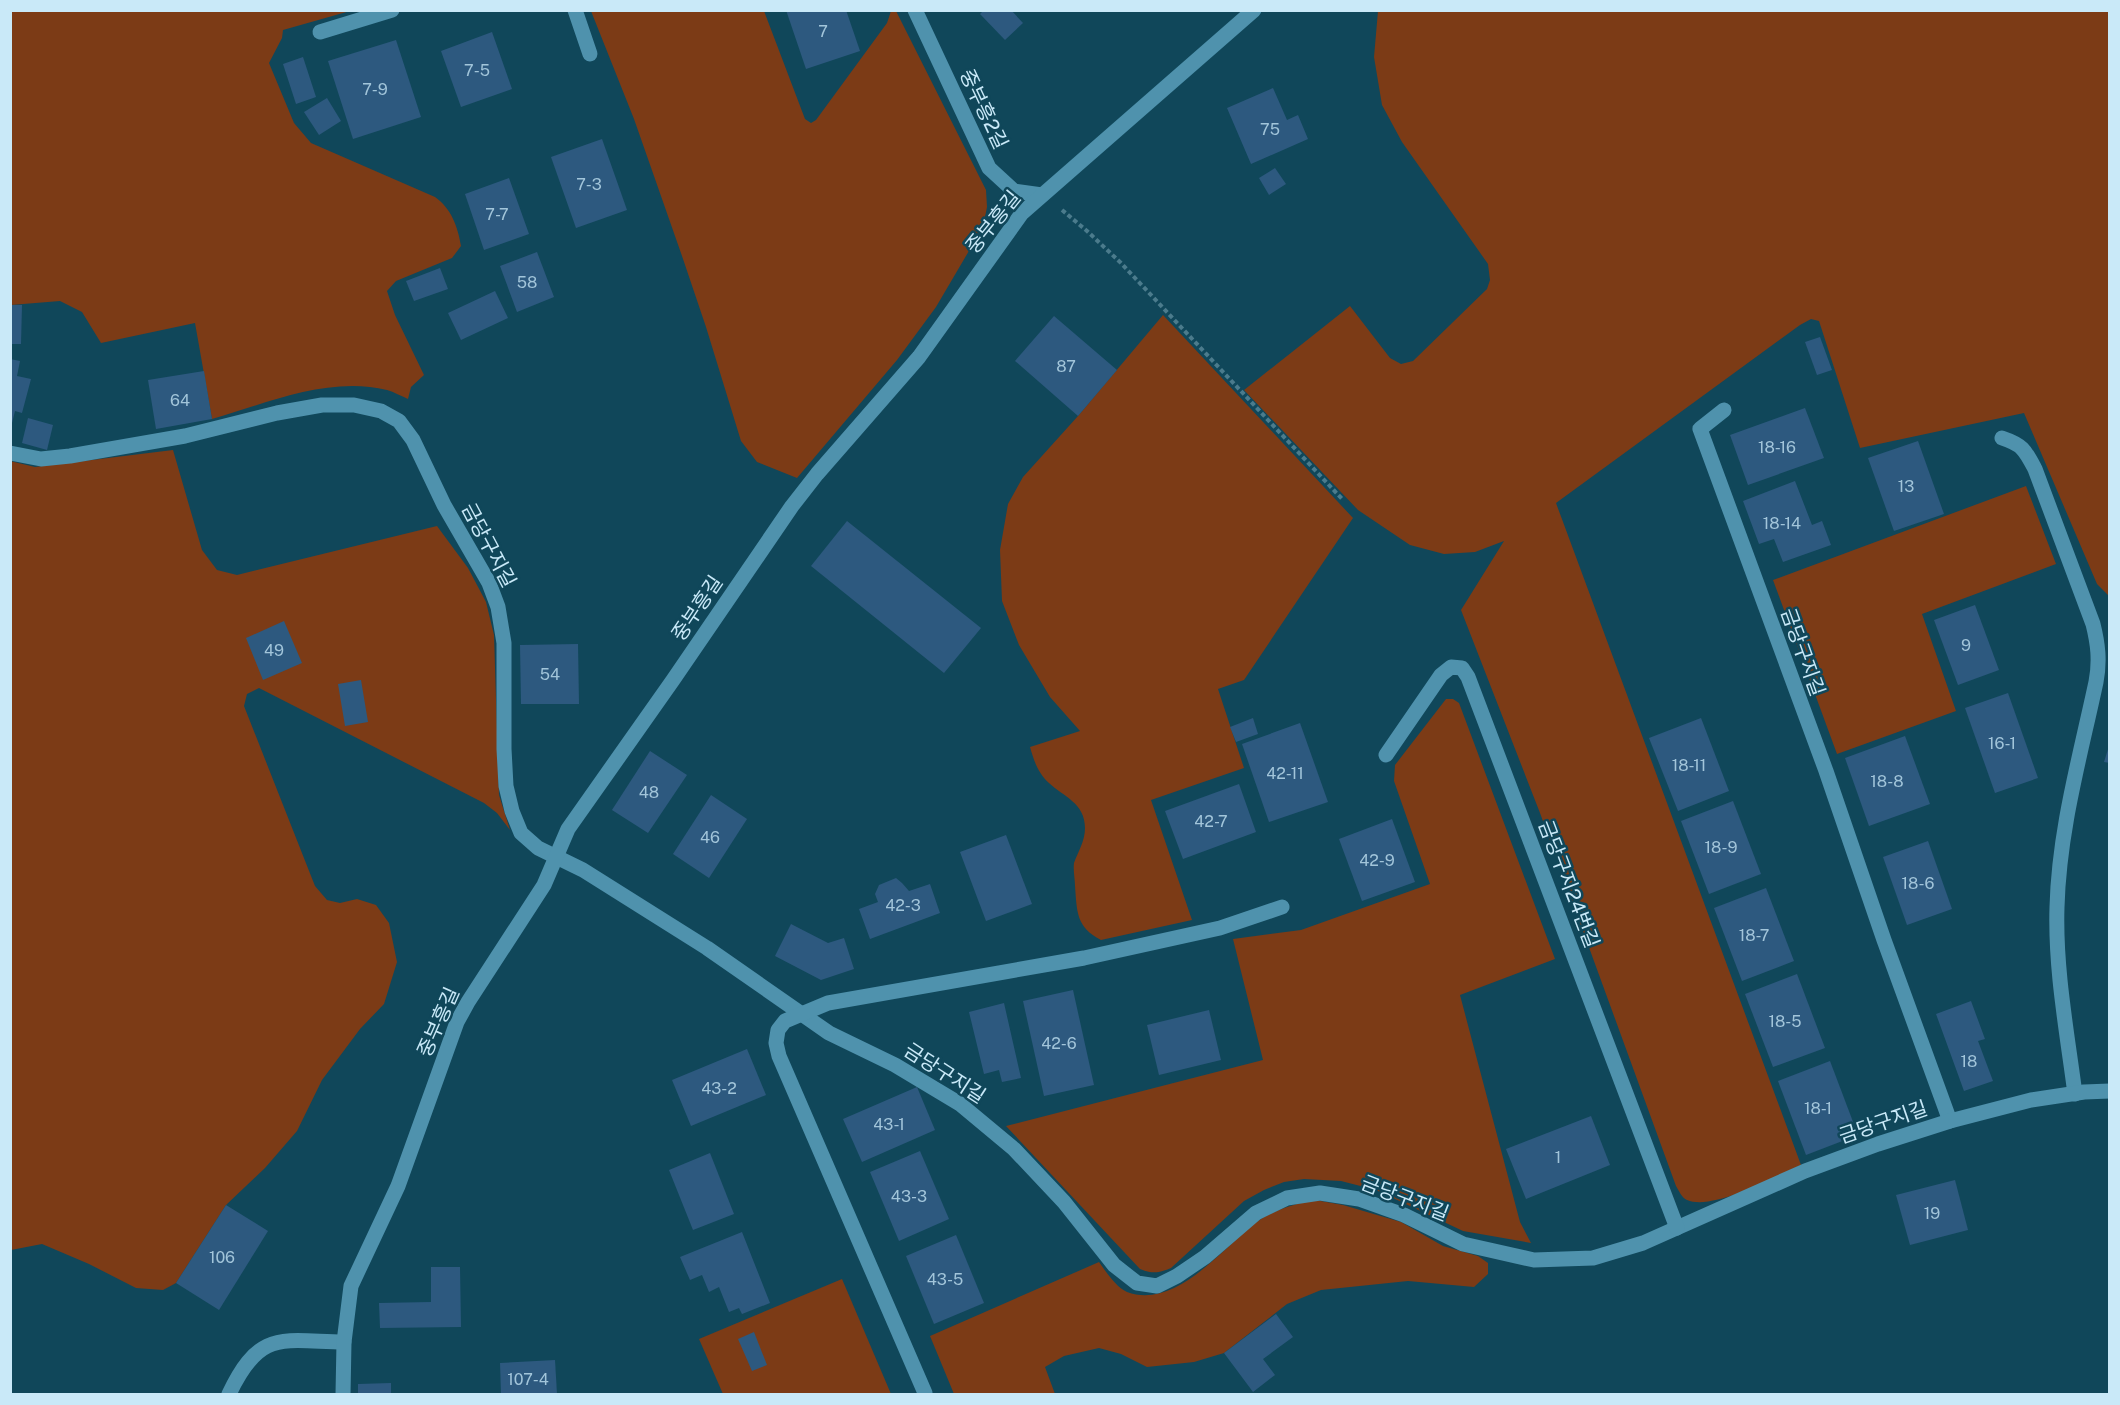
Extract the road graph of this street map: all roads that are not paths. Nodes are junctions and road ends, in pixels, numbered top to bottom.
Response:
1 (392, 10) edge
2 (575, 10) edge
3 (915, 10) edge
4 (1254, 10) edge
5 (320, 32) dead end
6 (590, 54) dead end
7 (1042, 195) junction
8 (1724, 410) dead end
9 (2002, 438) dead end
10 (10, 453) edge
11 (1386, 755) dead end
12 (556, 856) junction
13 (1282, 907) dead end
14 (801, 1013) junction
15 (2109, 1091) edge
16 (2074, 1094) junction
17 (1950, 1121) junction
18 (1677, 1228) junction
19 (344, 1342) junction
20 (925, 1393) dead end
21 (229, 1395) edge
22 (343, 1395) edge

1 - 5 street
2 - 6 street
3 - 7 street, 중부흥2길
4 - 7 street, 중부흥길
7 - 12 street, 중부흥길
8 - 17 street, 금당구지길
9 - 16 street
10 - 12 street, 금당구지길
11 - 18 street, 금당구지24번길
12 - 14 street, 금당구지길
12 - 19 street, 중부흥길
13 - 14 street
14 - 18 street, 금당구지길
14 - 20 street
15 - 16 street, 금당구지길
16 - 17 street, 금당구지길
17 - 18 street, 금당구지길
19 - 21 street
19 - 22 street, 중부흥길

